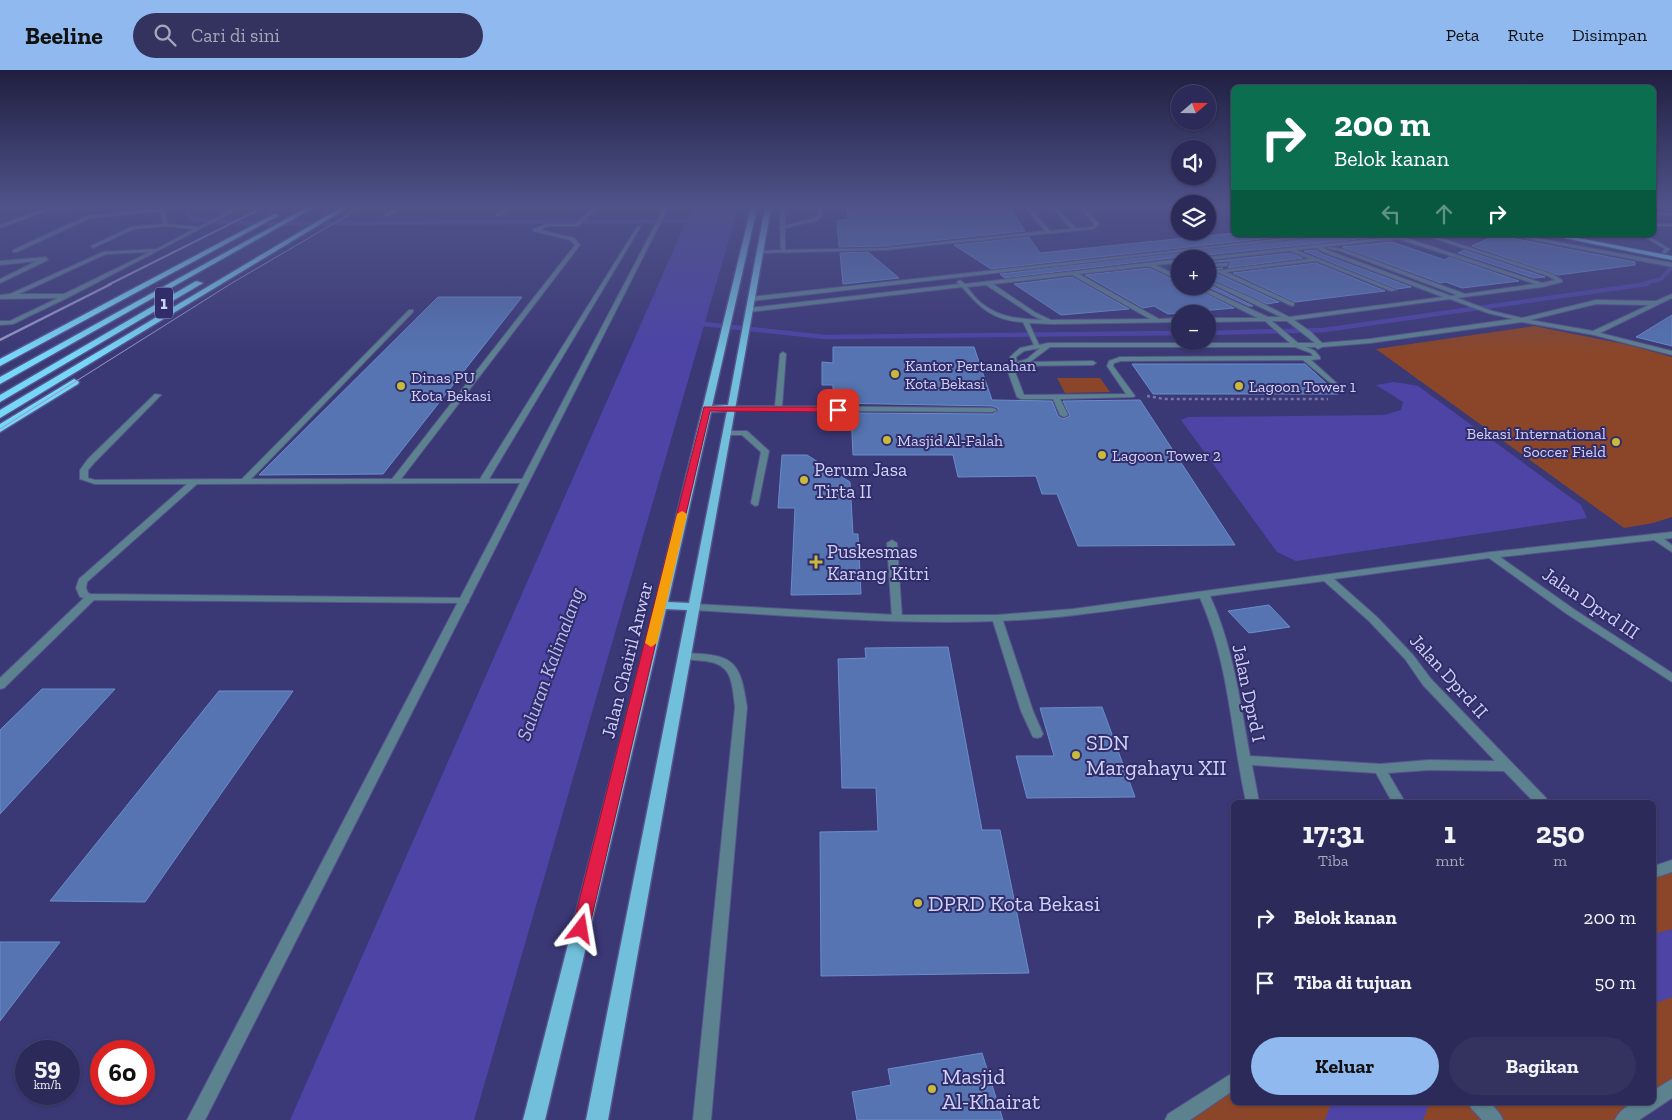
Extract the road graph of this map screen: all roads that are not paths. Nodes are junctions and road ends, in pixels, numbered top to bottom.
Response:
1 (96, 257) edge
2 (144, 257) edge
3 (197, 257) edge
4 (222, 257) edge
5 (262, 257) edge
6 (569, 257) edge
7 (621, 257) edge
8 (641, 257) edge
9 (743, 257) edge
10 (759, 257) edge
11 (1126, 257) edge
12 (1137, 257) edge
13 (1159, 257) edge
14 (1286, 257) edge
15 (1308, 257) edge
16 (1338, 257) edge
17 (1360, 257) edge
18 (1459, 257) edge
19 (1494, 257) edge
20 (1629, 257) edge
21 (1315, 260) junction
22 (1169, 262) joint
23 (0, 263) edge
24 (1150, 264) junction
25 (1672, 265) edge
26 (1218, 271) junction
27 (1073, 273) junction
28 (974, 274) junction
29 (1171, 274) edge
30 (956, 276) junction
31 (208, 278) dead end
32 (0, 281) edge
33 (988, 283) junction
34 (1216, 284) edge
35 (1542, 285) junction
36 (962, 286) junction
37 (1393, 290) dead end
38 (807, 293) junction
39 (1215, 295) edge
40 (11, 296) junction
41 (67, 296) junction
42 (1466, 296) junction
43 (1672, 296) edge
44 (0, 297) edge
45 (1449, 298) junction
46 (751, 299) junction
47 (816, 302) junction
48 (1658, 303) junction
49 (1292, 304) dead end
50 (749, 310) junction
51 (411, 311) dead end
52 (1266, 319) junction
53 (1289, 319) junction
54 (1171, 320) edge
55 (1216, 320) edge
56 (1522, 320) junction
57 (1025, 321) junction
58 (1158, 321) junction
59 (1053, 322) junction
60 (0, 323) edge
61 (148, 326) junction
62 (1594, 333) junction
63 (1049, 345) junction
64 (1296, 345) junction
65 (1320, 345) junction
66 (1037, 346) junction
67 (1313, 352) junction
68 (1672, 353) edge
69 (783, 354) dead end
70 (1305, 358) junction
71 (0, 363) edge
72 (1093, 363) dead end
73 (1015, 364) junction
74 (0, 381) edge
75 (1339, 388) dead end
76 (157, 395) dead end
77 (1056, 397) junction
78 (0, 399) edge
79 (732, 408) junction
80 (707, 409) junction
81 (778, 409) junction
82 (993, 410) dead end
83 (0, 415) edge
84 (1064, 415) dead end
85 (0, 429) edge
86 (727, 433) junction
87 (395, 481) junction
88 (483, 481) junction
89 (525, 481) junction
90 (195, 482) junction
91 (244, 482) junction
92 (755, 503) dead end
93 (1672, 535) edge
94 (1656, 537) junction
95 (892, 543) dead end
96 (1672, 549) edge
97 (1491, 555) junction
98 (1326, 577) junction
99 (1203, 593) junction
100 (91, 598) junction
101 (464, 601) junction
102 (661, 605) junction
103 (694, 607) junction
104 (897, 618) junction
105 (997, 618) junction
106 (685, 656) junction
107 (1672, 678) edge
108 (0, 685) edge
109 (1037, 734) dead end
110 (1245, 760) junction
111 (1507, 766) junction
112 (1380, 770) junction
113 (1252, 800) edge
114 (1397, 800) edge
115 (1539, 800) edge
116 (1672, 866) edge
117 (1656, 871) edge
118 (1231, 1082) edge
119 (1672, 1088) edge
120 (1656, 1099) edge
121 (1480, 1105) edge
122 (1646, 1105) edge
123 (196, 1120) edge
124 (534, 1120) edge
125 (596, 1120) edge
126 (702, 1120) edge
127 (1174, 1120) edge
128 (1494, 1120) edge
129 (1624, 1120) edge

1 - 40 street
2 - 41 street
3 - 71 highway, 1
4 - 74 highway, 1
5 - 61 highway, 1
6 - 87 street
7 - 88 street
8 - 89 street
9 - 80 main road, Jalan Chairil Anwar
10 - 46 main road
11 - 28 street
12 - 24 street
13 - 22 street
14 - 26 street
15 - 21 street
16 - 45 street
17 - 42 street
18 - 35 street
19 - 35 street
20 - 25 street
21 - 26 street
21 - 37 street
22 - 24 street
23 - 32 street
24 - 27 street
24 - 29 street
26 - 49 street
27 - 33 street
27 - 58 street
28 - 30 street
28 - 33 street
30 - 36 street
30 - 38 street
31 - 78 highway, 1
33 - 36 street
33 - 59 street
34 - 53 street
35 - 42 street
36 - 47 street
36 - 57 street
38 - 46 street
38 - 47 street
39 - 52 street
40 - 41 street
40 - 44 street
41 - 60 street
42 - 45 street
42 - 56 street
43 - 48 street
45 - 53 street
45 - 56 street
46 - 50 main road
47 - 50 street
48 - 56 street
48 - 62 street
50 - 79 main road
51 - 91 street
52 - 53 street
52 - 55 street
52 - 64 street
53 - 65 street
54 - 58 street
56 - 62 street
56 - 65 street
57 - 59 street
57 - 66 street
58 - 59 street
61 - 83 highway, 1
61 - 85 highway
62 - 68 street
63 - 64 street
63 - 66 street
63 - 73 street
64 - 65 street
64 - 67 street
65 - 67 street
66 - 73 street
67 - 70 street
69 - 81 street
70 - 75 street
70 - 77 street
72 - 73 street
73 - 77 street
76 - 90 street
77 - 84 street
79 - 80 main road
79 - 81 street
79 - 86 main road
80 - 102 main road, Jalan Chairil Anwar
81 - 82 street
86 - 92 street
86 - 103 main road
87 - 88 street
87 - 91 street
88 - 89 street
89 - 101 street
90 - 91 street
90 - 100 street
93 - 94 street
94 - 96 street
94 - 97 street
95 - 104 street
97 - 98 street
97 - 107 street, Jalan Dprd III
98 - 99 street
98 - 111 street, Jalan Dprd II
99 - 105 street
99 - 110 street, Jalan Dprd I
100 - 101 street
100 - 108 street
101 - 123 street
102 - 103 main road
102 - 124 main road, Jalan Chairil Anwar
103 - 104 street
103 - 106 main road
104 - 105 street
105 - 109 street
106 - 125 main road
106 - 126 street
110 - 112 street
110 - 113 street, Jalan Dprd I
111 - 112 street
111 - 115 street, Jalan Dprd II
112 - 114 street
116 - 117 street
118 - 127 street
119 - 120 street
121 - 128 street
122 - 129 street

